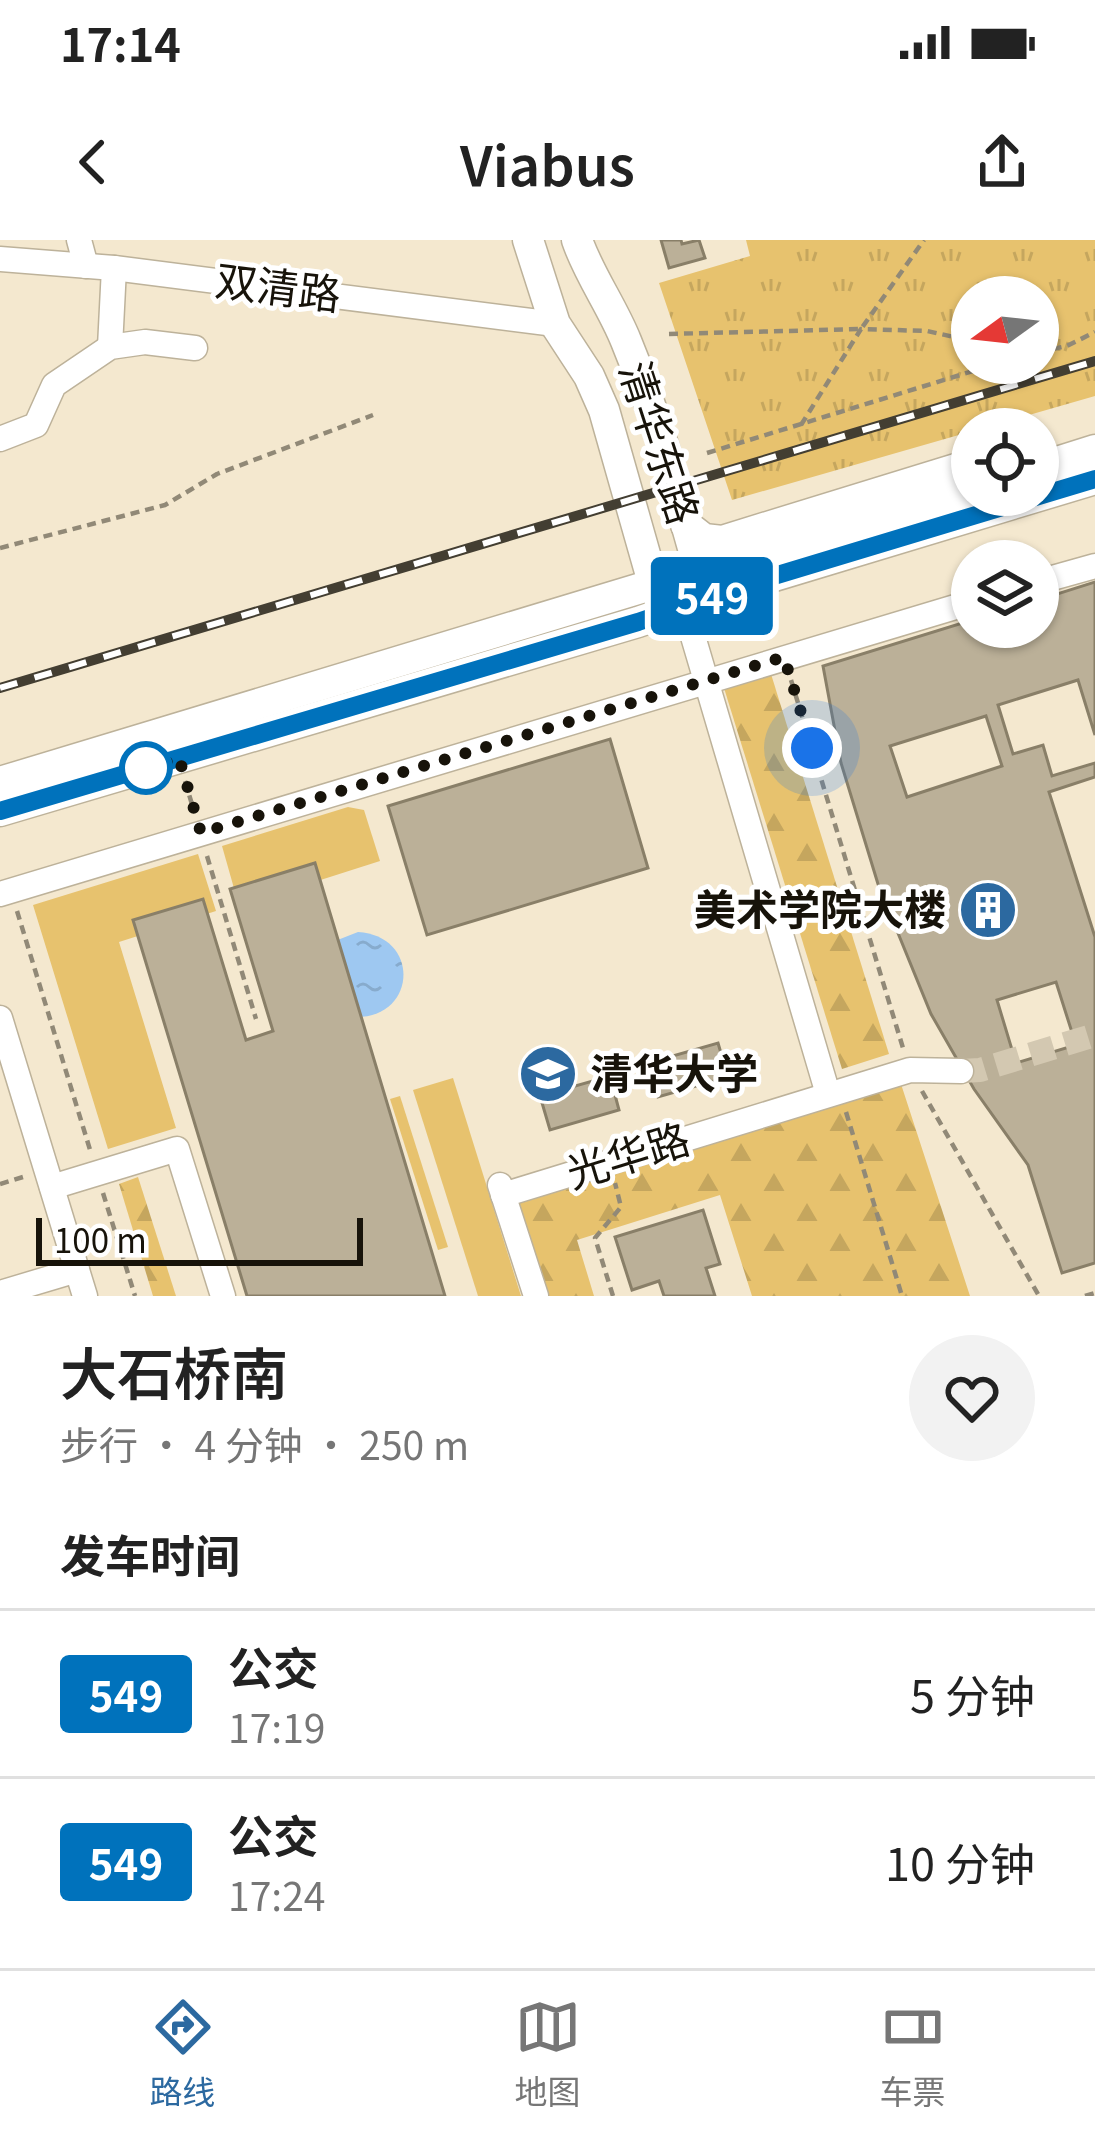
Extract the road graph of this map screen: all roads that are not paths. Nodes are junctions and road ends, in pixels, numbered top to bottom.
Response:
1 (79, 240) edge
2 (528, 240) edge
3 (578, 240) edge
4 (0, 259) edge
5 (86, 266) junction
6 (114, 268) junction
7 (555, 324) junction
8 (110, 347) junction
9 (195, 348) dead end
10 (1095, 431) edge
11 (0, 439) edge
12 (1059, 441) edge
13 (1095, 450) edge
14 (1059, 461) edge
15 (951, 470) edge
16 (1095, 479) edge
17 (951, 495) edge
18 (686, 524) junction
19 (1095, 566) edge
20 (700, 573) junction
21 (1059, 577) edge
22 (654, 586) junction
23 (684, 606) junction
24 (951, 608) edge
25 (704, 681) junction
26 (0, 782) edge
27 (0, 811) edge
28 (5, 893) edge
29 (0, 1018) edge
30 (961, 1071) tunnel mouth
31 (834, 1092) junction
32 (52, 1187) junction
33 (77, 1270) junction
34 (0, 1293) edge
35 (85, 1296) edge
36 (223, 1296) edge
37 (536, 1296) edge

1 - 5 street
2 - 7 main road, 清华东路
3 - 18 main road, 清华东路
4 - 5 street, 双清路
5 - 6 street, 双清路
6 - 7 street, 双清路
6 - 8 street
7 - 22 main road, 清华东路
8 - 9 street
8 - 11 street
10 - 12 main road
13 - 14 main road
15 - 18 main road
16 - 23 main road
17 - 20 main road
18 - 20 main road, 清华东路
19 - 21 street
20 - 22 main road
20 - 23 main road, 清华东路
22 - 23 main road, 清华东路
22 - 26 main road
23 - 25 street
23 - 27 main road
24 - 25 street
25 - 28 street
25 - 31 street
29 - 32 street
30 - 31 street, 光华路
31 - 37 street, 光华路
32 - 33 street
32 - 36 street
33 - 34 street
33 - 35 street

